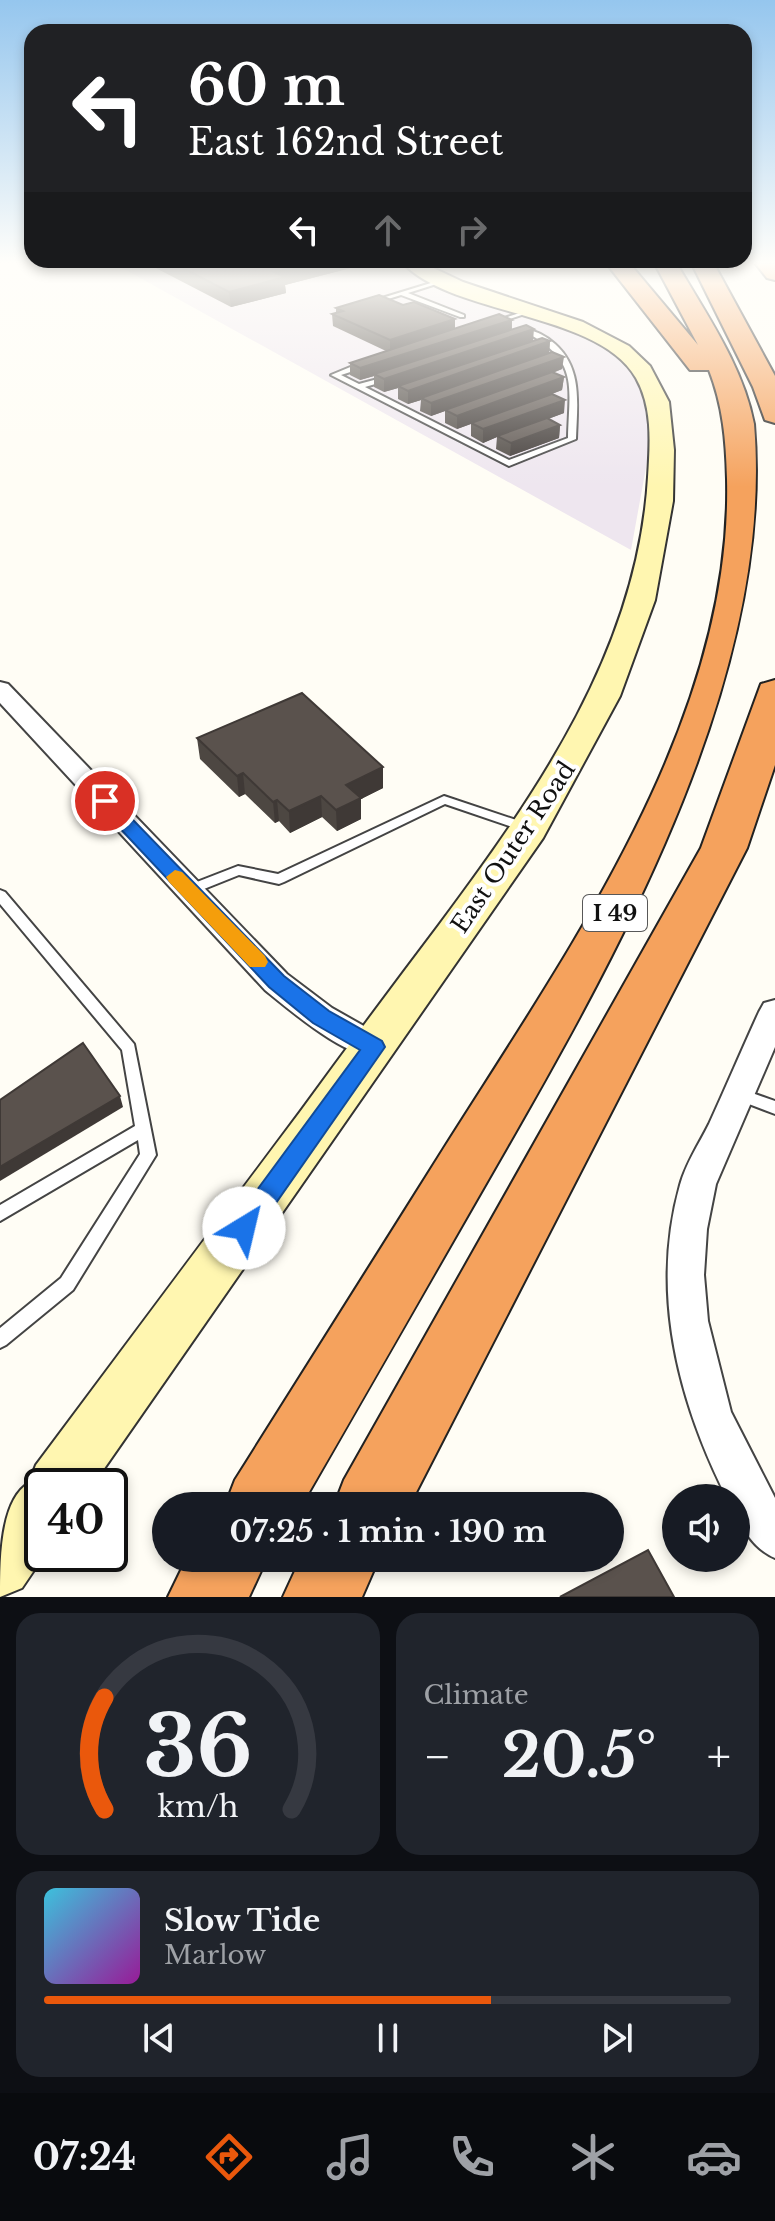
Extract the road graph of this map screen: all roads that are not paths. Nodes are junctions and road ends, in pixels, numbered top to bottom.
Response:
1 (546, 339) edge
2 (598, 339) edge
3 (680, 339) edge
4 (705, 339) edge
5 (742, 339) edge
6 (551, 341) junction
7 (537, 346) edge
8 (563, 355) junction
9 (548, 360) edge
10 (377, 361) edge
11 (572, 372) junction
12 (401, 373) edge
13 (558, 377) edge
14 (359, 387) junction
15 (572, 393) junction
16 (397, 394) edge
17 (557, 398) edge
18 (383, 399) junction
19 (420, 405) edge
20 (754, 409) edge
21 (405, 411) junction
22 (572, 416) junction
23 (445, 418) edge
24 (557, 422) edge
25 (430, 423) junction
26 (470, 430) edge
27 (455, 436) junction
28 (497, 444) edge
29 (482, 449) junction
30 (0, 689) edge
31 (775, 692) edge
32 (530, 829) junction
33 (188, 891) junction
34 (0, 895) edge
35 (775, 1012) edge
36 (374, 1047) junction
37 (738, 1094) junction
38 (775, 1108) edge
39 (143, 1129) junction
40 (0, 1214) edge
41 (0, 1339) edge
42 (70, 1468) edge
43 (269, 1492) edge
44 (378, 1492) edge
45 (24, 1532) edge
46 (775, 1536) edge
47 (0, 1566) edge
48 (221, 1572) edge
49 (334, 1572) edge
50 (206, 1597) edge
51 (321, 1597) edge

1 - 6 lane
2 - 32 street, East Outer Road
3 - 20 highway
4 - 20 highway, I 49
5 - 20 highway, I 49
6 - 7 lane
6 - 8 lane
8 - 9 lane
8 - 11 lane
10 - 14 lane
11 - 13 lane
11 - 15 lane
12 - 14 lane
14 - 18 lane
15 - 17 lane
15 - 22 lane
16 - 18 lane
18 - 21 lane
19 - 21 lane
20 - 43 highway, I 49
21 - 25 lane
22 - 24 lane
22 - 29 lane
23 - 25 lane
25 - 27 lane
26 - 27 lane
27 - 29 lane
28 - 29 lane
30 - 33 street
31 - 44 highway, I 49
32 - 33 lane
32 - 36 street, East Outer Road
33 - 36 street
34 - 39 lane
35 - 37 street
36 - 42 street, East Outer Road
37 - 38 lane
37 - 46 street
39 - 40 lane
39 - 41 lane
45 - 47 street
48 - 50 highway
49 - 51 highway

